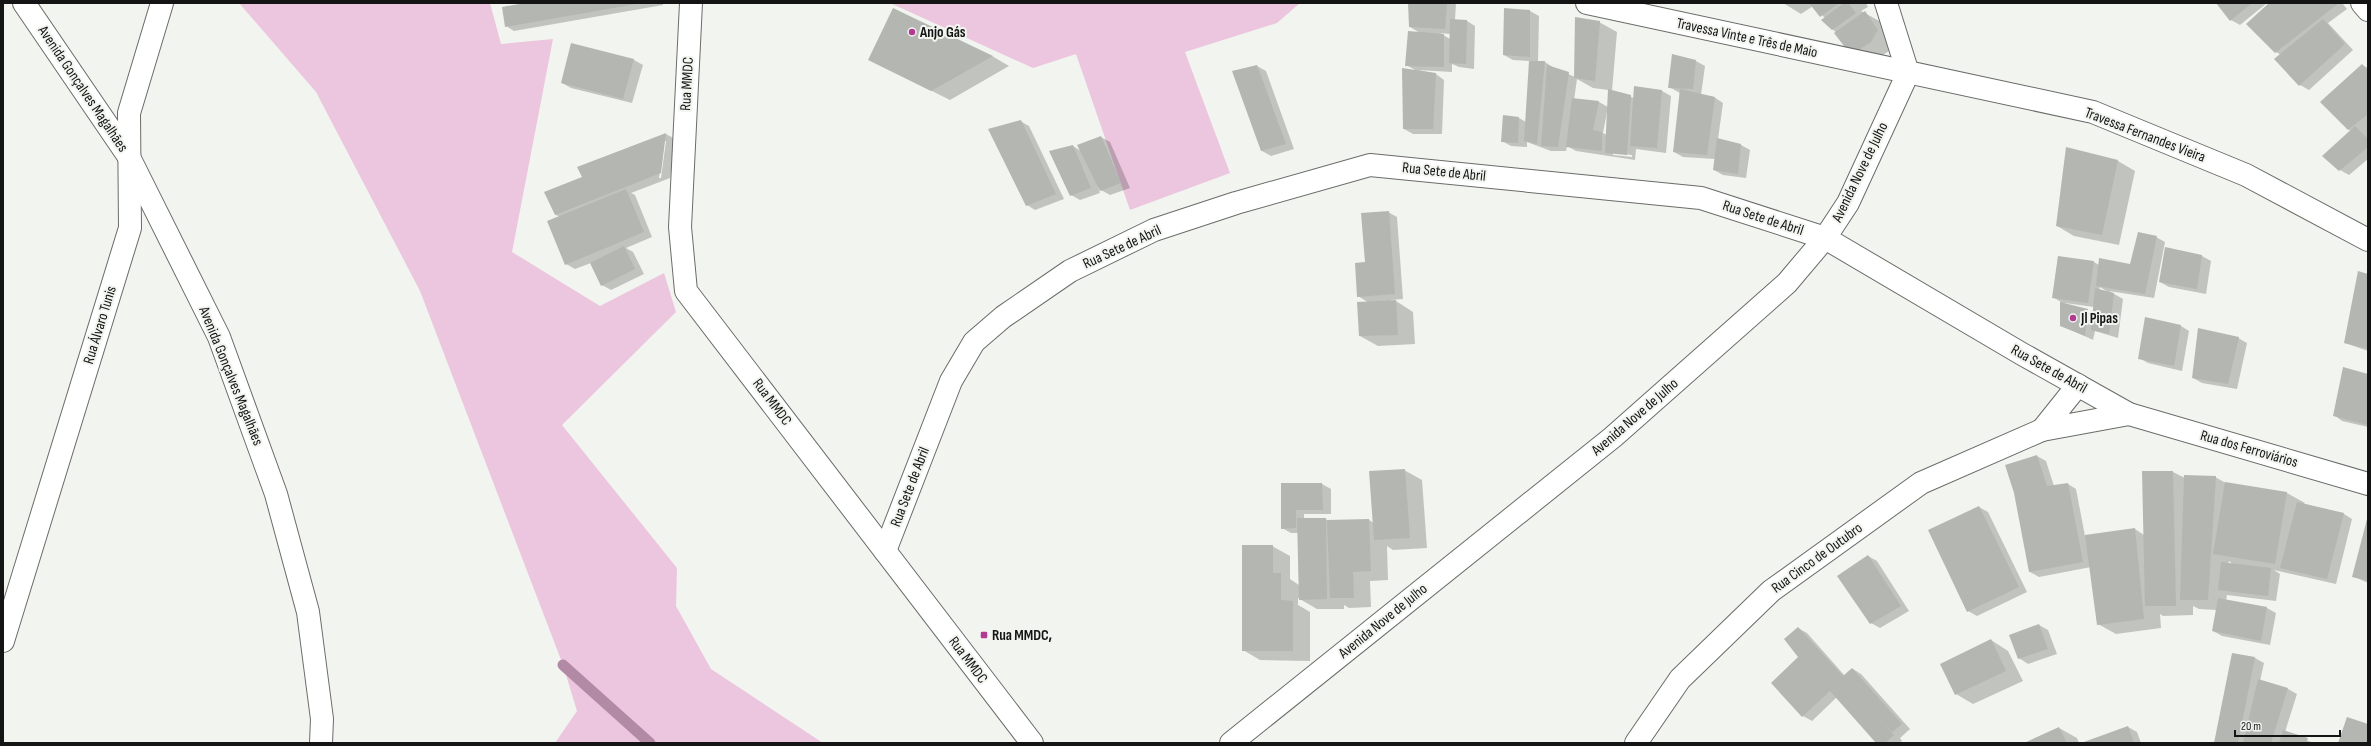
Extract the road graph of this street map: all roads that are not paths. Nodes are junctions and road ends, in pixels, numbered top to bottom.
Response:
1 (24, 3) edge
2 (162, 3) edge
3 (691, 3) edge
4 (1587, 3) edge
5 (1886, 3) edge
6 (2362, 3) edge
7 (2368, 10) edge
8 (1908, 73) junction
9 (129, 157) junction
10 (1825, 238) junction
11 (2368, 240) edge
12 (2078, 385) junction
13 (2129, 414) junction
14 (2042, 430) junction
15 (2368, 484) edge
16 (885, 551) junction
17 (3, 641) edge
18 (322, 743) edge
19 (1032, 743) edge
20 (1231, 743) edge
21 (1636, 743) edge

1 - 9 street, Avenida Gonçalves Magalhães
2 - 9 street, Rua Álvaro Tunis
3 - 16 street, Rua MMDC
4 - 8 street, Travessa Vinte e Três de Maio
5 - 8 street
6 - 7 street
8 - 10 street, Avenida Nove de Julho
8 - 11 street, Travessa Fernandes Vieira
9 - 17 street, Rua Álvaro Tunis
9 - 18 street, Avenida Gonçalves Magalhães
10 - 12 street, Rua Sete de Abril
10 - 16 street, Rua Sete de Abril
10 - 20 street, Avenida Nove de Julho
12 - 13 street, Rua Sete de Abril
12 - 14 street, Rua Cinco de Outubro
13 - 14 street, Rua Cinco de Outubro
13 - 15 street, Rua dos Ferroviários
14 - 21 street, Rua Cinco de Outubro
16 - 19 street, Rua MMDC

